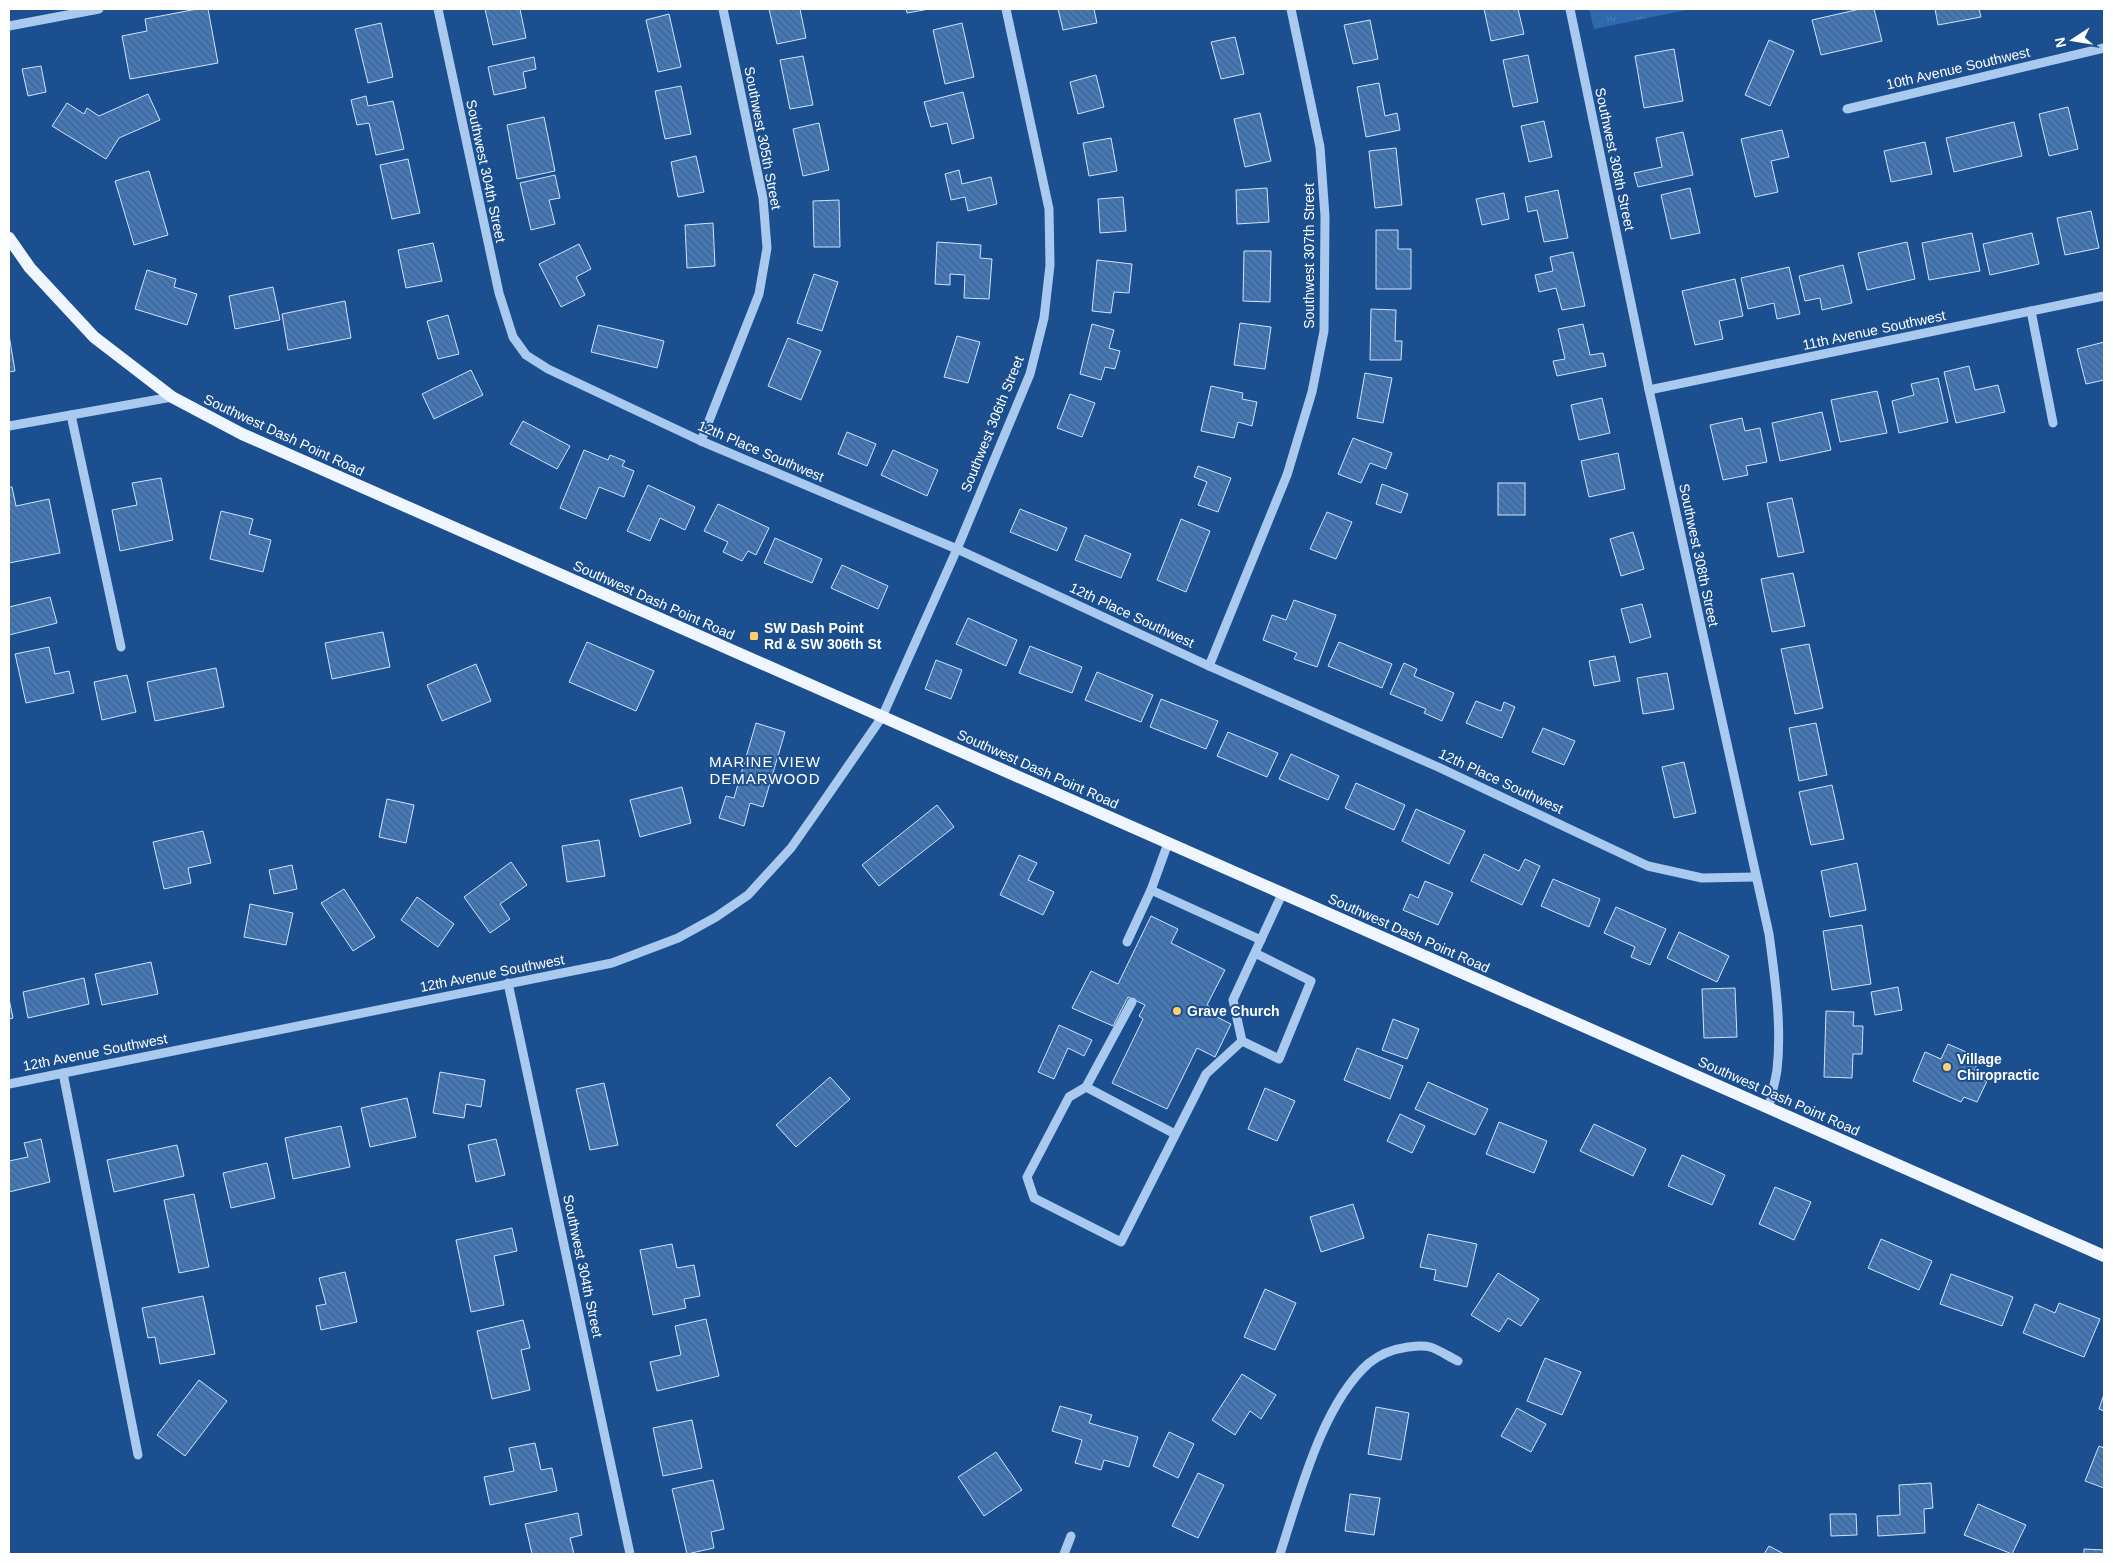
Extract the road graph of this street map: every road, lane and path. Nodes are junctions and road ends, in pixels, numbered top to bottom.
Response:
1 (99, 9) edge
2 (438, 9) edge
3 (723, 9) edge
4 (1006, 9) edge
5 (1291, 9) edge
6 (1570, 9) edge
7 (9, 26) edge
8 (2104, 48) edge
9 (1847, 109) dead end
10 (9, 238) edge
11 (2104, 296) edge
12 (2031, 311) junction
13 (513, 337) joint
14 (1649, 390) junction
15 (172, 397) junction
16 (71, 415) junction
17 (2053, 423) dead end
18 (9, 426) edge
19 (701, 441) junction
20 (957, 549) junction
21 (122, 647) dead end
22 (1209, 666) junction
23 (882, 717) junction
24 (1168, 843) junction
25 (1755, 876) junction
26 (1151, 890) junction
27 (1282, 894) junction
28 (1261, 940) junction
29 (1127, 942) dead end
30 (1255, 953) junction
31 (508, 983) junction
32 (1132, 1002) dead end
33 (1242, 1041) junction
34 (63, 1073) junction
35 (9, 1084) edge
36 (1086, 1087) junction
37 (1769, 1108) junction
38 (1175, 1134) junction
39 (2104, 1256) edge
40 (1458, 1361) dead end
41 (138, 1455) dead end
42 (1071, 1536) dead end
43 (630, 1554) edge
44 (1064, 1554) edge
45 (1280, 1554) edge

1 - 7 street
2 - 13 street, Southwest 304th Street
3 - 19 street, Southwest 305th Street
4 - 20 street, Southwest 306th Street
5 - 22 street, Southwest 307th Street
6 - 14 street, Southwest 308th Street
8 - 9 street, 10th Avenue Southwest
10 - 15 main road, Southwest Dash Point Road
11 - 12 street, 11th Avenue Southwest
12 - 14 street, 11th Avenue Southwest
12 - 17 street
13 - 19 street, 12th Place Southwest
14 - 25 street, Southwest 308th Street
15 - 16 street
15 - 23 main road, Southwest Dash Point Road
16 - 18 street
16 - 21 street
19 - 20 street, 12th Place Southwest
20 - 22 street, 12th Place Southwest
20 - 23 street, Southwest 306th Street
22 - 25 street, 12th Place Southwest
23 - 24 main road, Southwest Dash Point Road
23 - 31 street, 12th Avenue Southwest
24 - 26 street
24 - 27 main road, Southwest Dash Point Road
25 - 37 street, Southwest 308th Street
26 - 28 street
26 - 29 street
27 - 28 street
27 - 37 main road, Southwest Dash Point Road
28 - 30 street
30 - 33 street
30 - 33 street
31 - 34 street, 12th Avenue Southwest
31 - 43 street, Southwest 304th Street
32 - 36 street
33 - 38 street
34 - 35 street, 12th Avenue Southwest
34 - 41 street
36 - 38 street
36 - 38 street
37 - 39 main road, Southwest Dash Point Road
40 - 45 street
42 - 44 street

